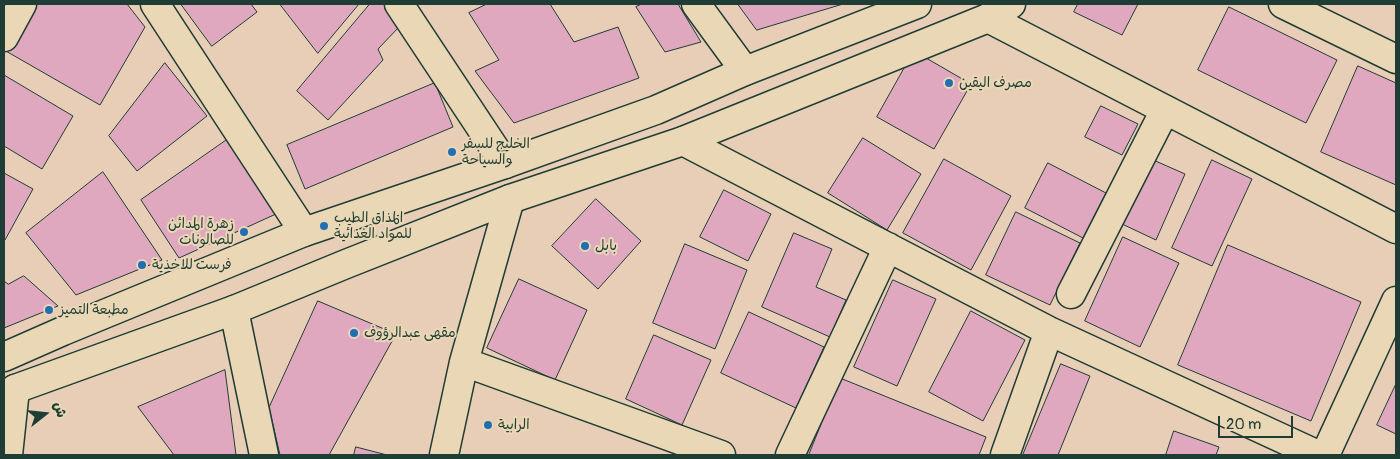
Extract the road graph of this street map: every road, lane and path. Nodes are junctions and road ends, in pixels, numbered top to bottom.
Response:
1 (22, 4) edge
2 (155, 4) edge
3 (399, 4) edge
4 (696, 4) edge
5 (917, 4) edge
6 (1011, 4) edge
7 (1283, 4) edge
8 (988, 18) junction
9 (4, 37) edge
10 (1396, 59) edge
11 (745, 71) junction
12 (1166, 110) junction
13 (683, 141) junction
14 (505, 164) junction
15 (510, 199) junction
16 (1396, 229) edge
17 (304, 232) junction
18 (888, 247) junction
19 (1071, 294) dead end
20 (1396, 301) edge
21 (234, 310) junction
22 (1049, 331) junction
23 (4, 357) edge
24 (464, 362) junction
25 (9, 401) edge
26 (8, 455) edge
27 (264, 455) edge
28 (444, 455) edge
29 (721, 455) edge
30 (790, 455) edge
31 (1006, 455) edge
32 (1318, 455) edge
33 (1325, 455) edge

1 - 9 street
2 - 17 street
3 - 14 street
4 - 11 street
5 - 11 street
6 - 8 street
7 - 10 street
8 - 12 street
8 - 13 street
11 - 14 street
12 - 16 street
12 - 19 street
13 - 15 street
13 - 18 street
14 - 17 street
15 - 21 street
15 - 24 street
17 - 23 street
18 - 22 street
18 - 30 street
20 - 33 street
21 - 25 street
21 - 27 street
22 - 31 street
22 - 32 street
24 - 28 street
24 - 29 street
25 - 26 street

